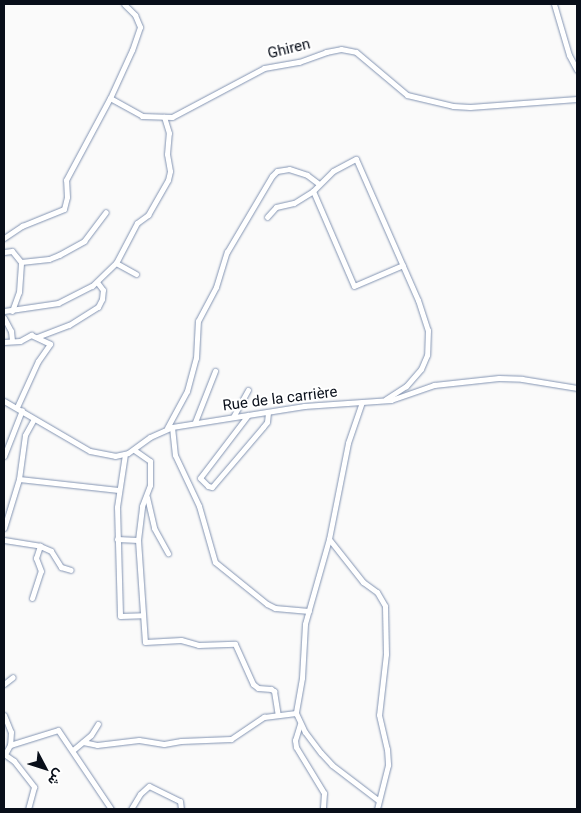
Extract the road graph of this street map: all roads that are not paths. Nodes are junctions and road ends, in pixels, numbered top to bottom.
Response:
1 (124, 4) edge
2 (554, 4) edge
3 (577, 70) edge
4 (110, 98) junction
5 (577, 99) edge
6 (164, 117) junction
7 (319, 184) junction
8 (313, 191) junction
9 (106, 212) dead end
10 (267, 217) dead end
11 (4, 238) edge
12 (4, 252) edge
13 (20, 262) junction
14 (116, 263) junction
15 (402, 265) junction
16 (136, 274) dead end
17 (97, 282) junction
18 (4, 311) edge
19 (12, 311) junction
20 (4, 318) edge
21 (36, 337) junction
22 (12, 340) junction
23 (4, 342) edge
24 (215, 371) dead end
25 (577, 388) edge
26 (248, 390) dead end
27 (4, 402) edge
28 (362, 402) junction
29 (380, 402) junction
30 (20, 409) junction
31 (268, 412) junction
32 (248, 415) junction
33 (233, 417) junction
34 (34, 419) junction
35 (195, 422) junction
36 (169, 428) junction
37 (134, 450) junction
38 (126, 454) junction
39 (4, 456) edge
40 (19, 479) junction
41 (118, 490) junction
42 (147, 497) junction
43 (4, 507) edge
44 (10, 509) junction
45 (4, 528) edge
46 (118, 539) junction
47 (329, 539) junction
48 (4, 540) edge
49 (138, 540) junction
50 (40, 546) junction
51 (168, 553) dead end
52 (71, 570) dead end
53 (32, 598) dead end
54 (309, 611) junction
55 (143, 615) junction
56 (13, 677) dead end
57 (4, 684) edge
58 (296, 713) junction
59 (4, 715) edge
60 (278, 715) junction
61 (98, 724) dead end
62 (300, 724) junction
63 (83, 742) junction
64 (10, 746) junction
65 (73, 750) junction
66 (4, 754) edge
67 (378, 800) junction
68 (28, 809) edge
69 (111, 809) edge
70 (131, 809) edge
71 (181, 809) edge
72 (323, 809) edge
73 (376, 809) edge

1 - 4 street
2 - 3 street
4 - 6 street, Ghiren
4 - 11 street
5 - 6 street, Ghiren
6 - 14 street
7 - 8 street
7 - 15 street
7 - 36 street
8 - 10 street
8 - 15 street
9 - 13 street
12 - 13 street
13 - 19 street
14 - 16 street
14 - 17 street
15 - 29 street
17 - 19 street
17 - 21 street
18 - 19 street
20 - 22 street
21 - 22 street
21 - 30 street
22 - 23 street
24 - 35 street
25 - 29 street, Rue de la carrière
26 - 33 street
27 - 30 street, Rue de la carrière
28 - 29 street, Rue de la carrière
28 - 31 street, Rue de la carrière
28 - 47 street
30 - 34 street, Rue de la carrière
30 - 39 street
31 - 32 street, Rue de la carrière
31 - 32 street
32 - 33 street, Rue de la carrière
33 - 35 street, Rue de la carrière
34 - 38 street, Rue de la carrière
34 - 40 street
35 - 36 street, Rue de la carrière
36 - 37 street, Rue de la carrière
36 - 54 street
37 - 38 street, Rue de la carrière
37 - 42 street
38 - 41 street
40 - 41 street
40 - 44 street
41 - 46 street
42 - 49 street
42 - 51 street
43 - 44 street
44 - 45 street
46 - 49 street
46 - 55 street
47 - 54 street
47 - 67 street
48 - 50 street
49 - 55 street
50 - 52 street
50 - 53 street
54 - 58 street
55 - 60 street
56 - 57 street
58 - 60 street
58 - 62 street
59 - 64 street
60 - 63 street
61 - 63 street
62 - 67 street
62 - 72 street
63 - 65 street
64 - 65 street
64 - 66 street
65 - 69 street
66 - 68 street
67 - 73 street
70 - 71 street

